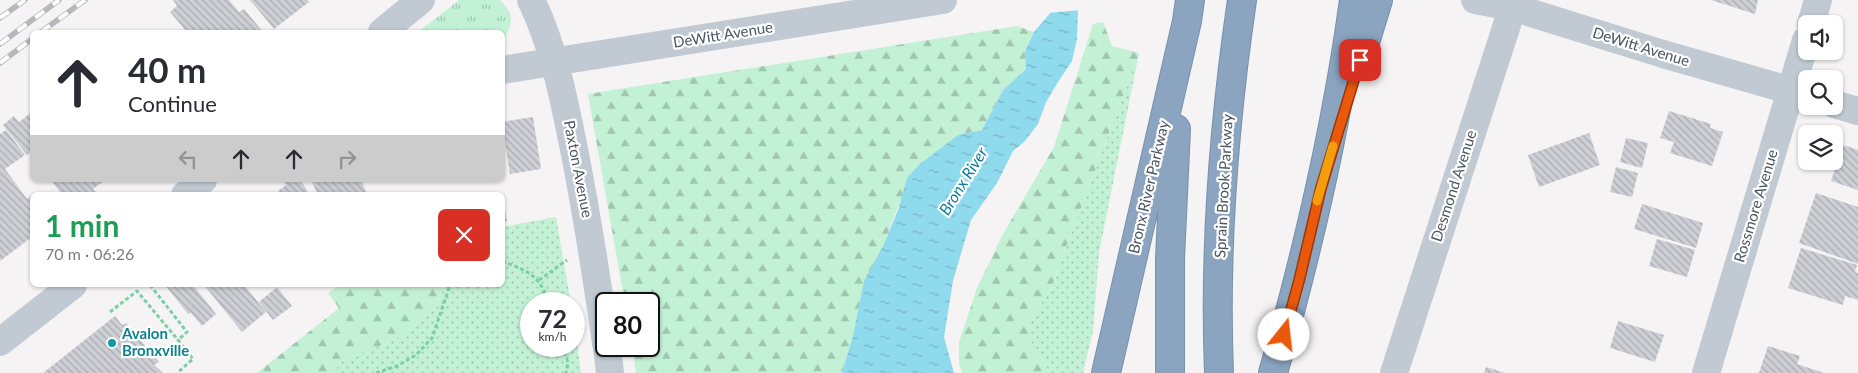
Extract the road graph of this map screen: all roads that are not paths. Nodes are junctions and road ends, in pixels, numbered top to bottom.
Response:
1 (421, 0) edge
2 (531, 0) edge
3 (943, 0) edge
4 (1242, 0) edge
5 (1354, 0) edge
6 (1378, 0) edge
7 (1475, 0) edge
8 (1818, 0) edge
9 (1514, 3) edge
10 (1188, 10) edge
11 (1814, 15) edge
12 (384, 30) edge
13 (555, 61) junction
14 (505, 69) edge
15 (1798, 93) edge
16 (1798, 96) edge
17 (1843, 107) edge
18 (1858, 111) edge
19 (201, 182) edge
20 (1321, 188) junction
21 (189, 192) edge
22 (70, 287) edge
23 (599, 292) edge
24 (0, 342) edge
25 (608, 357) edge
26 (610, 373) edge
27 (1106, 373) edge
28 (1170, 373) edge
29 (1219, 373) edge
30 (1273, 373) edge
31 (1394, 373) edge
32 (1706, 373) edge

1 - 12 street
2 - 13 street, Paxton Avenue
3 - 13 street, DeWitt Avenue
4 - 29 highway, Sprain Brook Parkway
5 - 20 highway
6 - 20 highway
7 - 9 street, DeWitt Avenue
8 - 11 street
9 - 15 street, DeWitt Avenue
9 - 31 street, Desmond Avenue
10 - 27 highway, Bronx River Parkway
10 - 28 highway
13 - 14 street, DeWitt Avenue
13 - 23 street, Paxton Avenue
16 - 32 street, Rossmore Avenue
17 - 18 street
19 - 21 street
20 - 30 highway
22 - 24 street
25 - 26 street, Paxton Avenue

